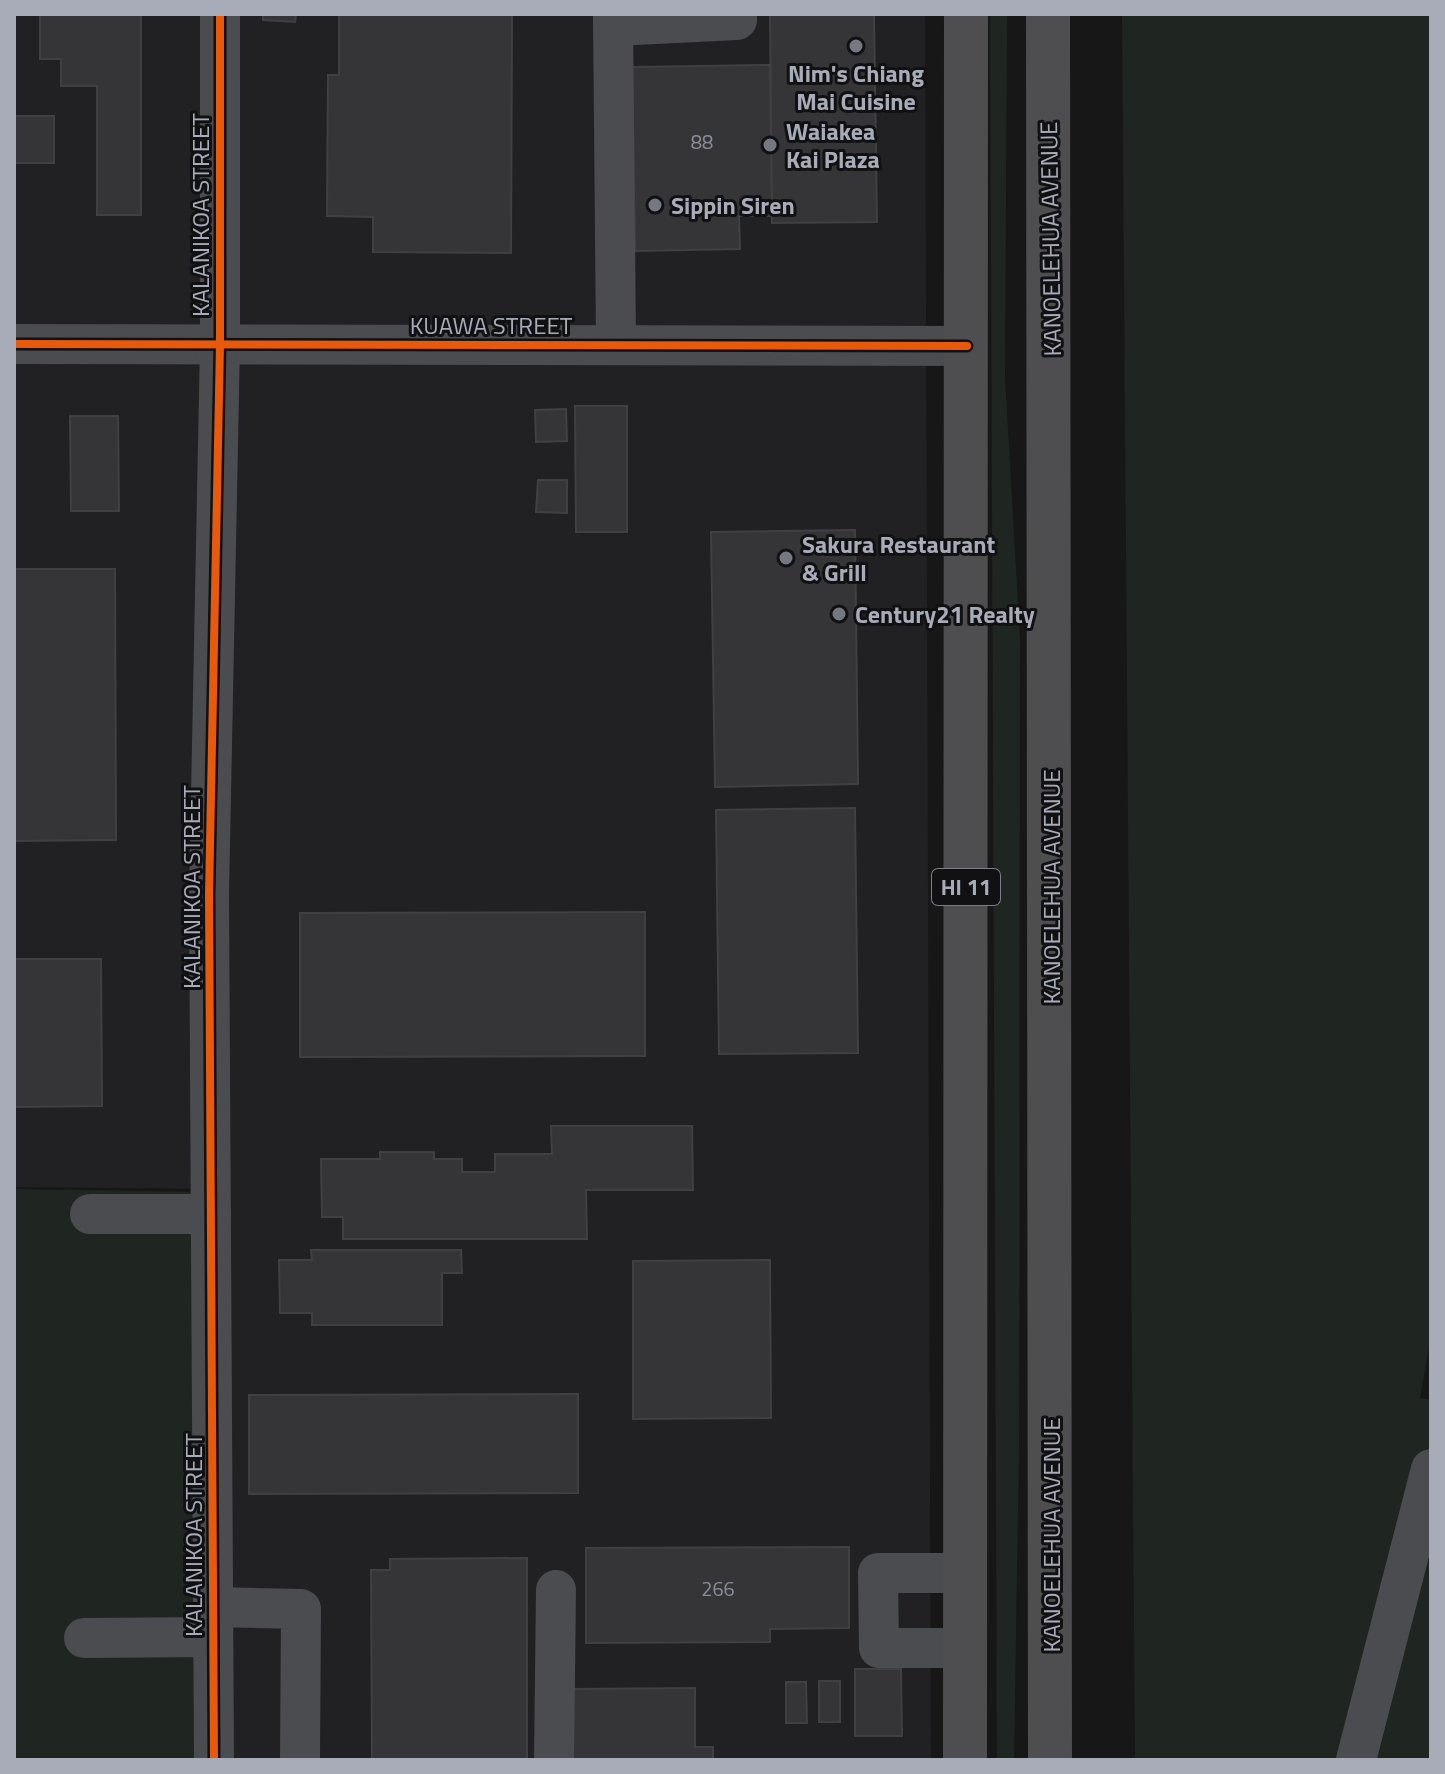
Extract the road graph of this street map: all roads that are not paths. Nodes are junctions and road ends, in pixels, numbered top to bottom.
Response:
1 (220, 14) edge
2 (737, 14) edge
3 (966, 14) edge
4 (1048, 14) edge
5 (613, 20) edge
6 (14, 344) edge
7 (220, 344) junction
8 (616, 345) junction
9 (967, 346) junction
10 (90, 1214) dead end
11 (211, 1214) junction
12 (1431, 1469) edge
13 (966, 1573) junction
14 (556, 1590) dead end
15 (213, 1622) junction
16 (84, 1638) dead end
17 (966, 1648) junction
18 (214, 1760) edge
19 (300, 1760) edge
20 (554, 1760) edge
21 (965, 1760) edge
22 (1050, 1760) edge
23 (1356, 1760) edge

1 - 7 street, KALANIKOA STREET
2 - 5 street
3 - 9 highway, HI 11
4 - 22 highway, KANOELEHUA AVENUE
5 - 8 street
6 - 7 street, KUAWA STREET
7 - 8 street, KUAWA STREET
7 - 11 street, KALANIKOA STREET
8 - 9 street, KUAWA STREET
9 - 13 highway, HI 11
10 - 11 street
11 - 15 street, KALANIKOA STREET
12 - 23 street
13 - 17 highway, HI 11
13 - 17 street
14 - 20 street
15 - 16 street
15 - 18 street, KALANIKOA STREET
15 - 19 street
17 - 21 highway, HI 11

